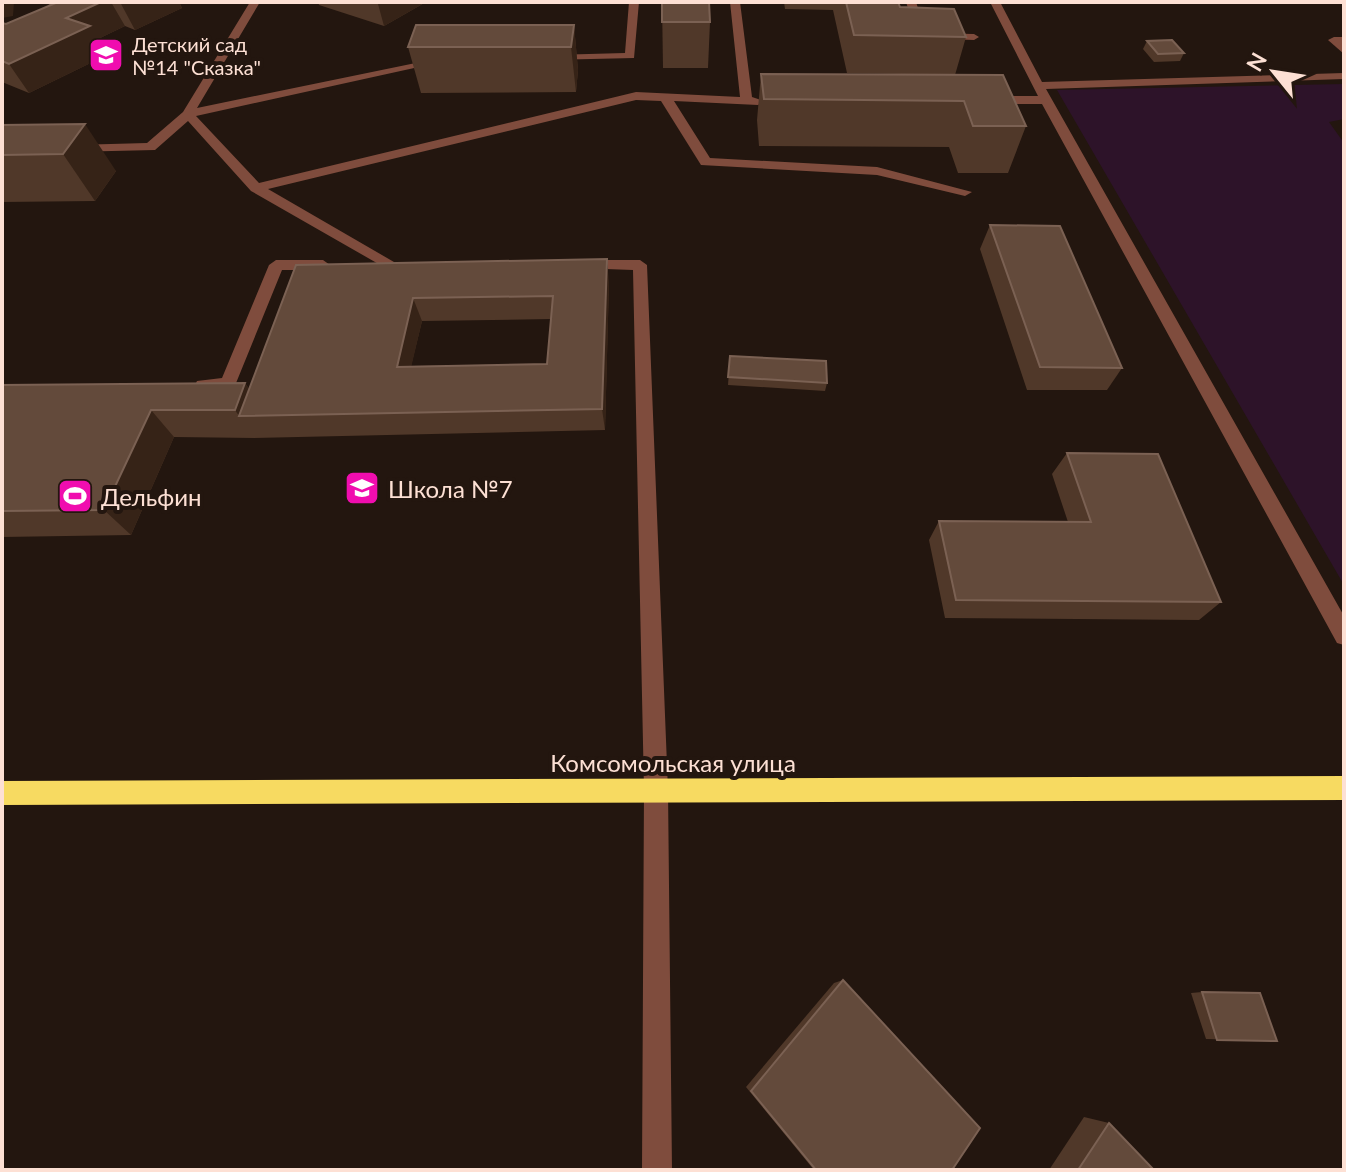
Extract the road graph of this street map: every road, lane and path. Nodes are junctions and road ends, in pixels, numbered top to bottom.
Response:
1 (255, 2) edge
2 (634, 2) edge
3 (735, 2) edge
4 (911, 2) edge
5 (995, 2) edge
6 (974, 37) dead end
7 (1344, 40) edge
8 (1344, 51) edge
9 (540, 58) edge
10 (450, 61) edge
11 (1344, 76) edge
12 (1042, 93) junction
13 (665, 97) junction
14 (746, 101) junction
15 (778, 101) edge
16 (983, 101) edge
17 (188, 114) junction
18 (64, 150) edge
19 (256, 188) junction
20 (965, 192) dead end
21 (561, 265) edge
22 (181, 385) edge
23 (1344, 636) edge
24 (1344, 788) edge
25 (656, 790) junction
26 (2, 793) edge
27 (657, 1170) edge

1 - 17 lane
2 - 9 lane
3 - 14 lane
4 - 6 lane
5 - 12 lane
7 - 8 lane
10 - 17 lane
11 - 12 lane
12 - 16 lane
12 - 23 lane
13 - 14 lane
13 - 19 lane
13 - 20 lane
14 - 15 lane
17 - 18 lane
17 - 19 lane
19 - 22 lane
21 - 25 lane
24 - 25 main road, Комсомольская улица
25 - 26 main road, Комсомольская улица
25 - 27 lane

